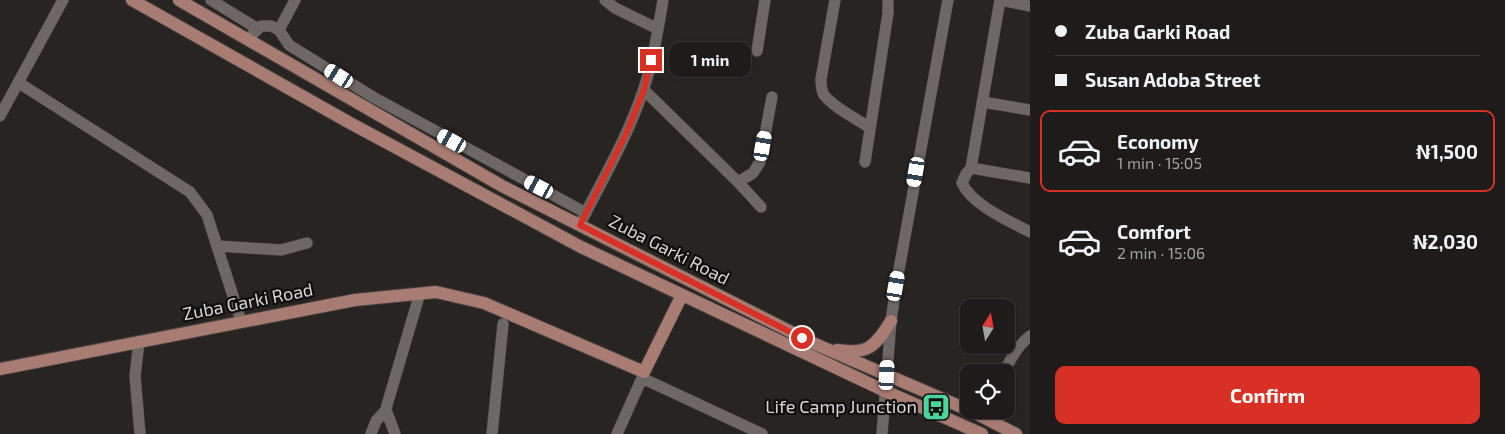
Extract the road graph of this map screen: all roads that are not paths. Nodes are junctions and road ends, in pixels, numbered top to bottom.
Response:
1 (63, 0) edge
2 (132, 0) edge
3 (178, 0) edge
4 (210, 0) edge
5 (295, 0) edge
6 (604, 0) edge
7 (663, 0) edge
8 (765, 0) edge
9 (835, 0) edge
10 (888, 0) edge
11 (948, 0) edge
12 (1001, 0) edge
13 (1030, 6) edge
14 (258, 29) junction
15 (658, 29) junction
16 (279, 30) junction
17 (248, 39) junction
18 (757, 51) dead end
19 (19, 83) junction
20 (644, 90) junction
21 (772, 97) dead end
22 (982, 102) junction
23 (1030, 110) edge
24 (0, 116) edge
25 (870, 128) junction
26 (865, 162) dead end
27 (971, 168) junction
28 (1030, 178) edge
29 (738, 182) junction
30 (761, 208) dead end
31 (583, 219) junction
32 (1030, 232) edge
33 (308, 243) dead end
34 (218, 246) junction
35 (420, 292) junction
36 (682, 295) junction
37 (891, 321) junction
38 (241, 322) junction
39 (503, 324) dead end
40 (1030, 336) edge
41 (139, 342) junction
42 (815, 344) junction
43 (1008, 364) edge
44 (0, 369) edge
45 (643, 375) junction
46 (887, 375) junction
47 (885, 391) junction
48 (960, 404) edge
49 (386, 410) junction
50 (992, 419) edge
51 (140, 434) edge
52 (371, 434) edge
53 (395, 434) edge
54 (492, 434) edge
55 (617, 434) edge
56 (762, 434) edge
57 (882, 434) edge
58 (982, 434) edge
59 (1016, 434) edge

1 - 19 street
2 - 36 main road, Zuba Garki Road
3 - 17 main road, Zuba Garki Road
4 - 14 street
5 - 16 street
6 - 15 street
7 - 15 street
8 - 18 street
9 - 25 street
10 - 25 street
11 - 37 street
12 - 13 street
12 - 22 street
14 - 16 street
14 - 17 street
15 - 20 street
16 - 31 street
17 - 31 main road, Zuba Garki Road
19 - 24 street
19 - 34 street
20 - 29 street
20 - 31 street
21 - 29 street
22 - 23 street
22 - 27 street
25 - 26 street
27 - 28 street
27 - 32 street
29 - 30 street
31 - 42 main road, Zuba Garki Road
33 - 34 street
34 - 38 street
35 - 38 main road, Zuba Garki Road
35 - 45 main road, Zuba Garki Road
35 - 49 street
36 - 45 main road, Zuba Garki Road
36 - 47 main road, Zuba Garki Road
37 - 42 main road
37 - 46 street
38 - 41 main road, Zuba Garki Road
39 - 54 street
40 - 43 street
41 - 44 main road, Zuba Garki Road
41 - 51 street
42 - 46 main road, Zuba Garki Road
45 - 55 street
45 - 56 street
46 - 47 street
46 - 48 main road, Zuba Garki Road
47 - 57 street
47 - 58 main road, Zuba Garki Road
49 - 52 street
49 - 53 street
50 - 59 main road, Zuba Garki Road

